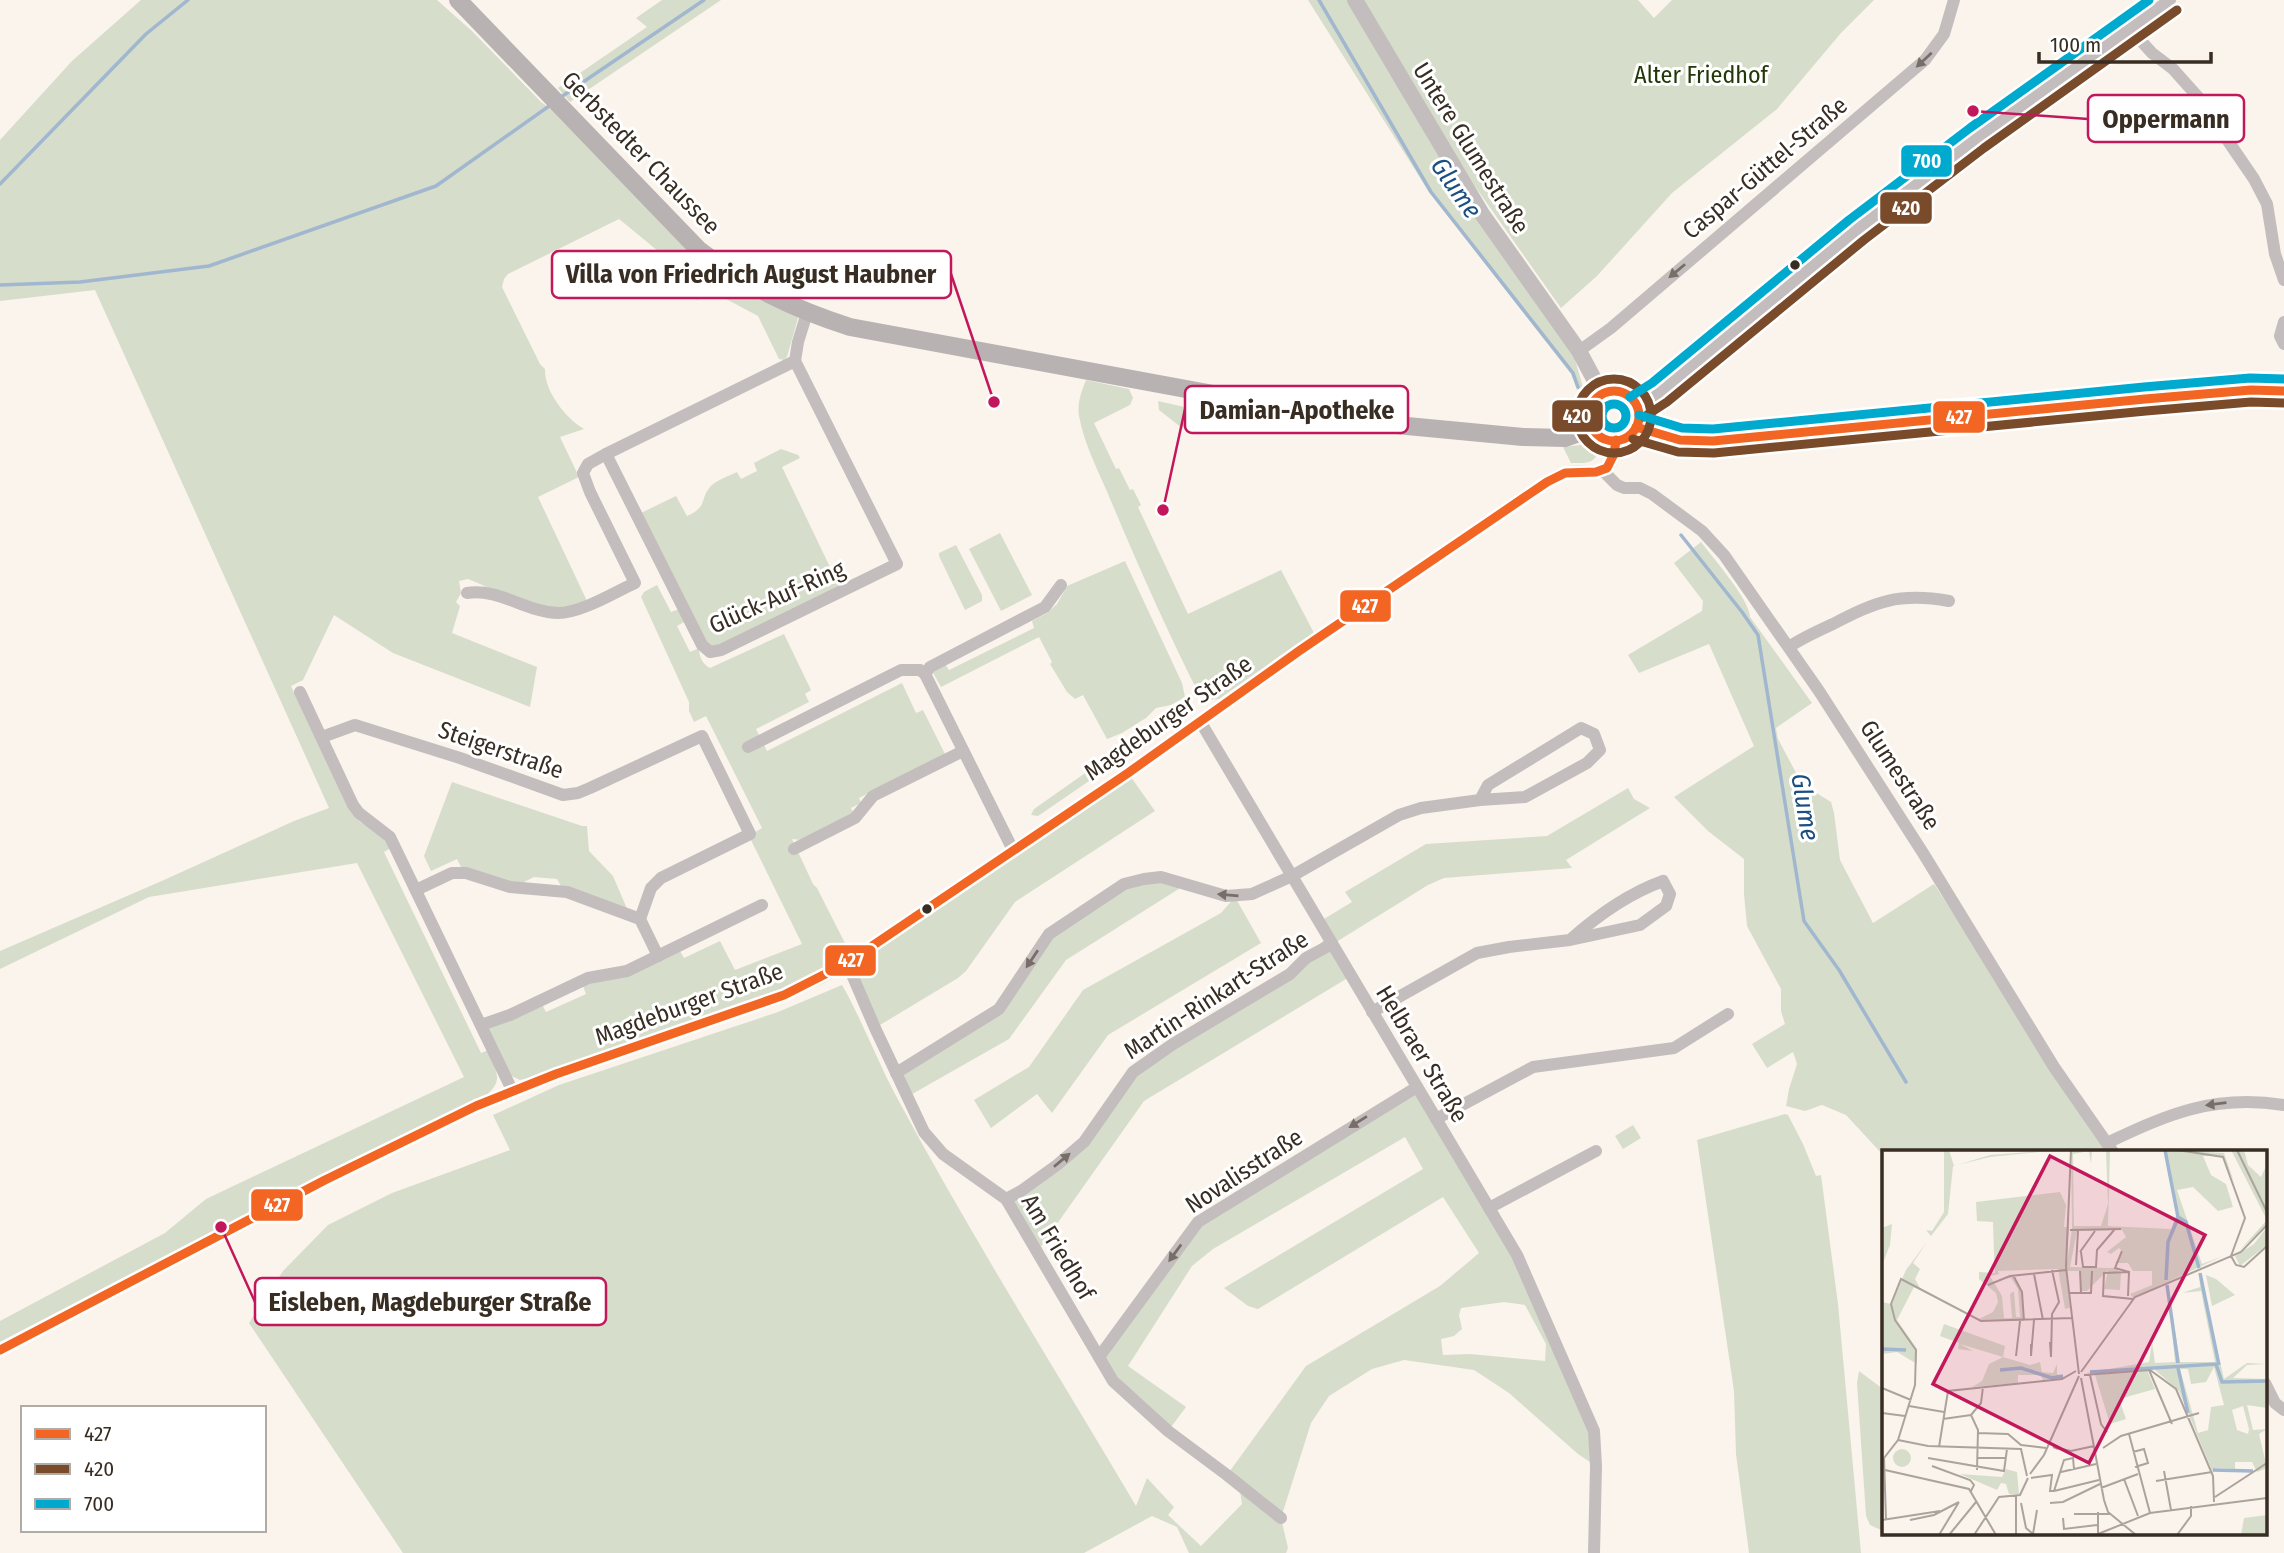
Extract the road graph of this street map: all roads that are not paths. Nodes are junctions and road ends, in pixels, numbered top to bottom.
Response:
1 (458, 0) edge
2 (1355, 0) edge
3 (1954, 0) edge
4 (2144, 0) edge
5 (2170, 0) edge
6 (2134, 27) junction
7 (2284, 280) edge
8 (807, 313) junction
9 (2284, 322) edge
10 (2284, 344) edge
11 (1579, 351) junction
12 (795, 361) junction
13 (2283, 386) edge
14 (1602, 394) junction
15 (1637, 407) junction
16 (1636, 427) junction
17 (1593, 428) junction
18 (1616, 440) junction
19 (606, 454) junction
20 (1603, 471) junction
21 (1061, 584) dead end
22 (467, 593) dead end
23 (1949, 601) dead end
24 (1788, 648) junction
25 (922, 672) junction
26 (300, 692) dead end
27 (1200, 721) junction
28 (322, 737) junction
29 (748, 747) dead end
30 (963, 751) junction
31 (1480, 800) junction
32 (794, 849) dead end
33 (1013, 850) junction
34 (1292, 876) junction
35 (416, 890) junction
36 (762, 905) dead end
37 (640, 919) junction
38 (1570, 940) junction
39 (1332, 944) junction
40 (658, 956) junction
41 (847, 963) junction
42 (1373, 1012) junction
43 (1728, 1014) dead end
44 (481, 1025) junction
45 (896, 1073) junction
46 (1417, 1087) junction
47 (512, 1090) junction
48 (2284, 1105) edge
49 (1436, 1119) junction
50 (2110, 1147) edge
51 (1596, 1151) dead end
52 (1006, 1199) junction
53 (1489, 1208) junction
54 (0, 1350) edge
55 (1099, 1357) junction
56 (2266, 1385) edge
57 (2283, 1410) edge
58 (1280, 1518) dead end
59 (1594, 1553) edge

1 - 8 main road, Gerbstedter Chaussee
2 - 11 street, Untere Glumestraße
3 -> 11 street, Caspar-Güttel-Straße
4 - 6 street
5 - 6 street
6 - 7 street
6 - 15 street
8 - 12 street
8 - 17 main road, Gerbstedter Chaussee
9 - 10 street
11 - 14 street
12 - 19 street
12 - 19 street, Glück-Auf-Ring
13 - 16 main road
14 - 15 main road
14 - 17 main road
15 - 16 main road
16 - 18 main road
17 - 18 main road
18 - 20 street
19 - 22 street
20 - 24 street, Glumestraße
20 - 27 street, Magdeburger Straße
21 - 25 street
23 - 24 street
24 - 50 street, Glumestraße
25 - 29 street
25 - 30 street
26 - 28 street
27 - 33 street, Magdeburger Straße
27 - 34 street, Helbraer Straße
28 - 35 street
28 - 37 street, Steigerstraße
30 - 32 street
30 - 33 street
31 - 31 street
31 - 34 street
33 - 41 street, Magdeburger Straße
34 - 39 street, Helbraer Straße
34 -> 45 street
35 - 37 street
35 - 44 street
36 - 40 street
37 - 40 street
38 - 38 street
38 - 42 street
39 - 42 street, Helbraer Straße
52 -> 39 street, Martin-Rinkart-Straße
40 - 44 street
41 - 45 street, Am Friedhof
41 - 47 street, Magdeburger Straße
42 - 46 street, Helbraer Straße
43 - 49 street
44 - 47 street
45 - 52 street, Am Friedhof
46 - 49 street, Helbraer Straße
46 -> 55 street, Novalisstraße
47 - 54 street, Magdeburger Straße
48 -> 50 street
49 - 53 street, Helbraer Straße
51 - 53 street
52 - 55 street, Am Friedhof
53 - 59 street, Helbraer Straße
55 - 58 street, Am Friedhof
56 - 57 street

